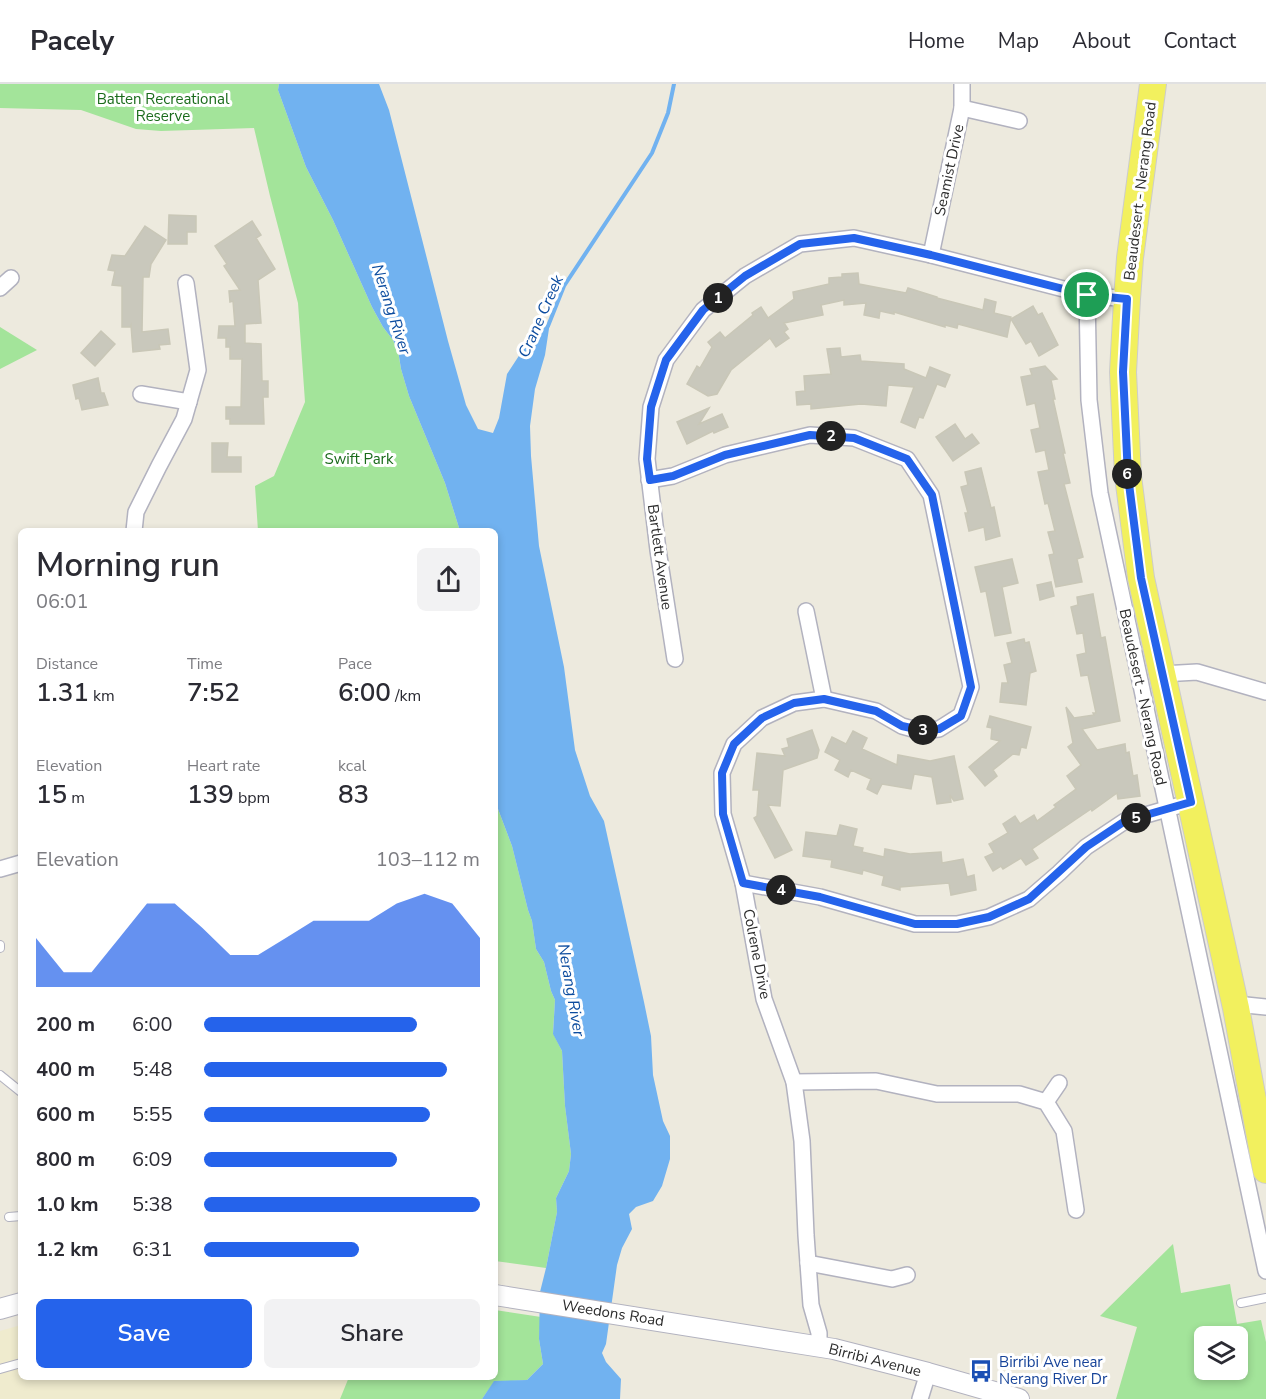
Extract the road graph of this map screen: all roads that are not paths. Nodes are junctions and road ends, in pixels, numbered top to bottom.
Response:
1 (962, 84) edge
2 (1153, 84) edge
3 (963, 108) junction
4 (1019, 121) dead end
5 (931, 255) junction
6 (186, 283) dead end
7 (1087, 295) junction
8 (1127, 299) junction
9 (141, 393) dead end
10 (189, 402) junction
11 (650, 480) junction
12 (134, 528) edge
13 (806, 611) dead end
14 (675, 659) dead end
15 (1162, 674) junction
16 (1266, 692) edge
17 (824, 699) junction
18 (1179, 806) junction
19 (18, 864) edge
20 (0, 869) edge
21 (743, 883) junction
22 (1266, 1007) edge
23 (1236, 1008) junction
24 (0, 1075) edge
25 (794, 1082) junction
26 (1059, 1083) dead end
27 (18, 1090) edge
28 (1266, 1100) edge
29 (1046, 1102) junction
30 (1266, 1170) edge
31 (1076, 1210) dead end
32 (18, 1216) edge
33 (9, 1217) dead end
34 (808, 1263) junction
35 (1266, 1271) edge
36 (907, 1275) dead end
37 (498, 1295) edge
38 (1266, 1298) edge
39 (18, 1304) edge
40 (1241, 1304) dead end
41 (0, 1309) edge
42 (730, 1332) joint
43 (813, 1346) junction
44 (18, 1364) edge
45 (0, 1369) edge
46 (928, 1373) junction
47 (920, 1399) edge
48 (1019, 1399) edge

1 - 3 street, Seamist Drive
2 - 8 main road, Beaudesert - Nerang Road
3 - 4 street
3 - 5 street, Seamist Drive
5 - 7 street, Bartlett Avenue
5 - 11 street, Bartlett Avenue
6 - 10 street
7 - 8 street, Bartlett Avenue
7 - 18 street, Beaudesert - Nerang Road
8 - 15 main road, Beaudesert - Nerang Road
9 - 10 street
10 - 12 street
11 - 14 street, Bartlett Avenue
11 - 17 street, Colrene Drive
13 - 17 street
15 - 16 street
15 - 18 main road, Beaudesert - Nerang Road
17 - 21 street, Colrene Drive
18 - 21 street
18 - 23 main road, Beaudesert - Nerang Road
18 - 35 street, Beaudesert - Nerang Road
19 - 20 street
21 - 25 street, Colrene Drive
22 - 23 street
23 - 28 main road, Beaudesert - Nerang Road
23 - 30 main road, Beaudesert - Nerang Road
24 - 27 lane
25 - 29 street
25 - 34 street, Colrene Drive
26 - 29 street
29 - 31 street
32 - 33 lane
34 - 36 street
34 - 43 street, Colrene Drive
37 - 42 street, Weedons Road
38 - 40 lane
39 - 41 street
42 - 43 street, Birribi Avenue
43 - 46 street, Birribi Avenue
44 - 45 lane
46 - 47 street
46 - 48 street, Birribi Avenue

